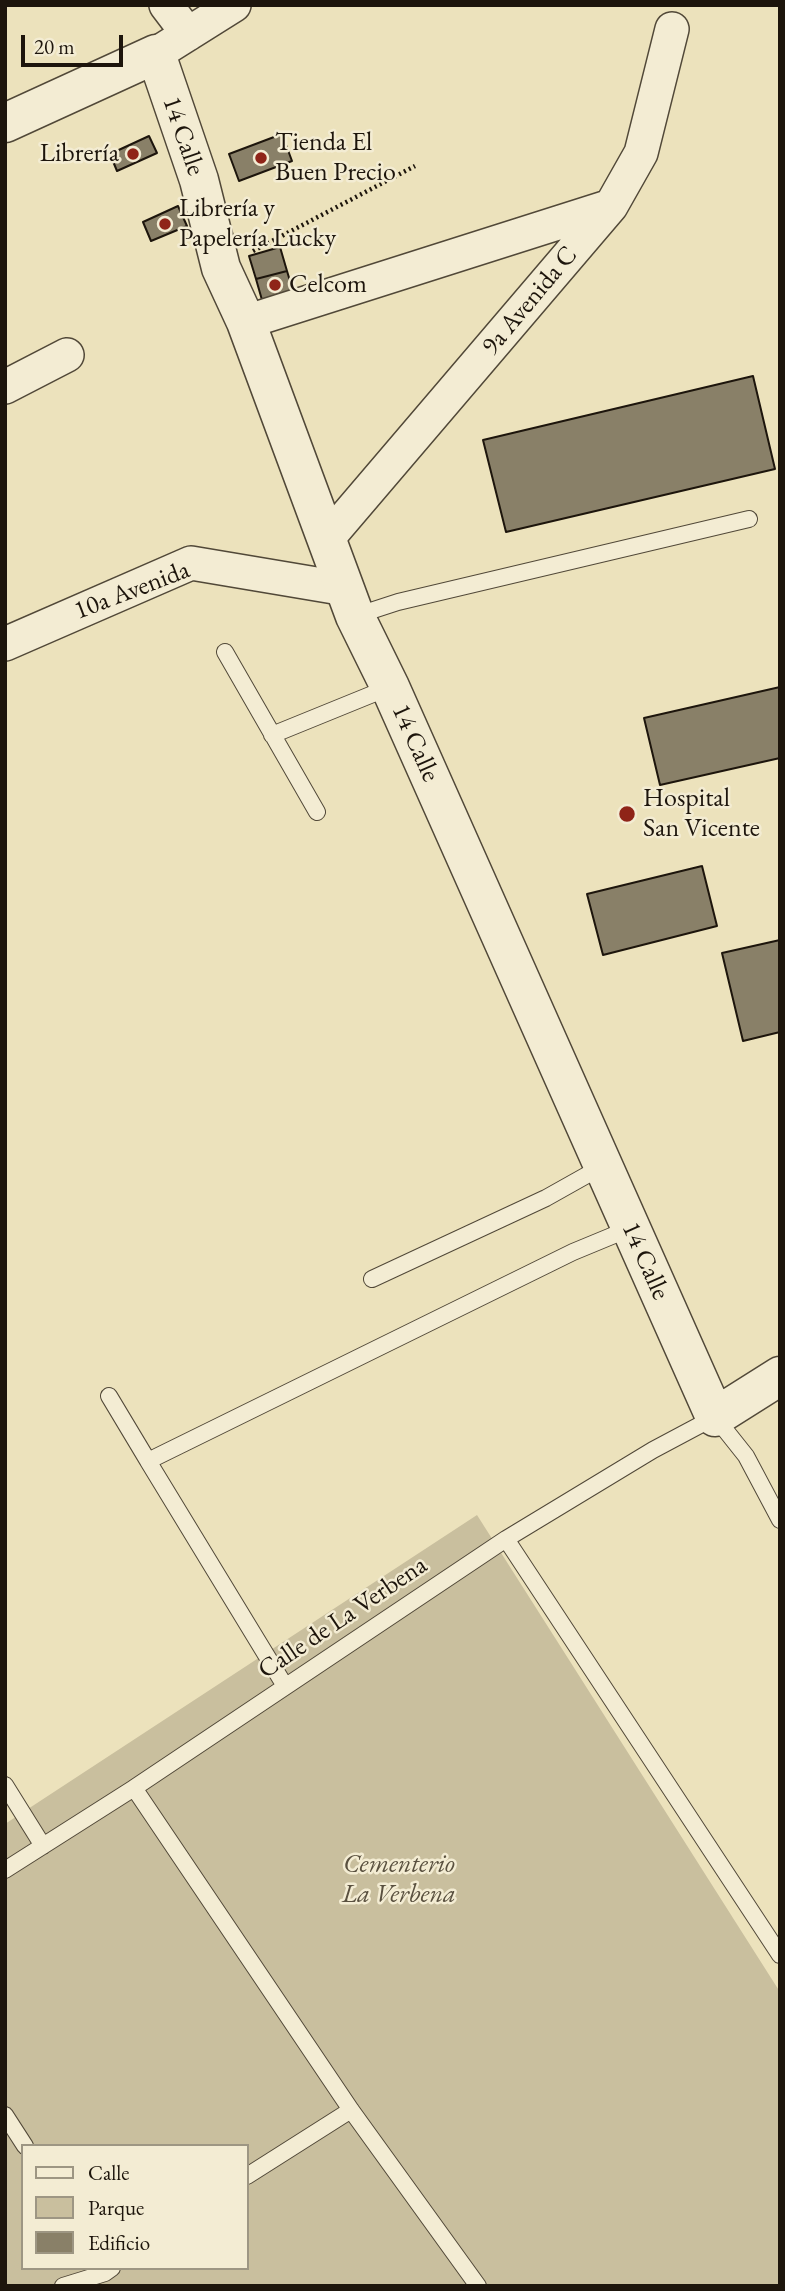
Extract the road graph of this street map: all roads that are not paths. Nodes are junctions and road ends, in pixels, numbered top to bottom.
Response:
1 (166, 5) edge
2 (234, 5) edge
3 (672, 29) dead end
4 (188, 34) junction
5 (156, 54) junction
6 (5, 123) edge
7 (611, 206) junction
8 (246, 322) junction
9 (67, 355) dead end
10 (5, 387) edge
11 (749, 519) dead end
12 (327, 539) junction
13 (351, 603) junction
14 (7, 640) edge
15 (225, 652) dead end
16 (390, 687) junction
17 (272, 735) junction
18 (317, 812) dead end
19 (603, 1166) junction
20 (631, 1228) junction
21 (372, 1279) dead end
22 (780, 1377) edge
23 (109, 1396) dead end
24 (715, 1417) junction
25 (148, 1461) junction
26 (780, 1520) edge
27 (506, 1539) junction
28 (285, 1686) junction
29 (5, 1785) edge
30 (134, 1788) junction
31 (43, 1846) junction
32 (5, 1870) edge
33 (780, 1955) edge
34 (351, 2110) junction
35 (5, 2115) edge
36 (24, 2144) edge
37 (248, 2175) edge
38 (106, 2270) edge
39 (63, 2286) edge
40 (478, 2286) edge

1 - 4 street
2 - 4 street
3 - 7 street, 9a Avenida C
4 - 5 street
5 - 6 street
5 - 8 street, 14 Calle
7 - 8 street
7 - 12 street, 9a Avenida C
8 - 12 street, 14 Calle
9 - 10 street
11 - 13 lane
12 - 13 street, 14 Calle
13 - 14 street, 10a Avenida
13 - 16 street, 14 Calle
15 - 17 lane
16 - 17 lane
16 - 19 street, 14 Calle
17 - 18 lane
19 - 20 street, 14 Calle
19 - 21 lane
20 - 24 street, 14 Calle
20 - 25 lane
22 - 24 street
23 - 25 lane
24 - 26 lane
24 - 27 lane, Calle de La Verbena
25 - 28 lane
27 - 28 lane, Calle de La Verbena
27 - 33 lane
28 - 30 lane, Calle de La Verbena
29 - 31 lane
30 - 31 lane, Calle de La Verbena
30 - 34 lane
31 - 32 lane, Calle de La Verbena
34 - 37 lane
34 - 40 lane
35 - 36 lane
38 - 39 lane

